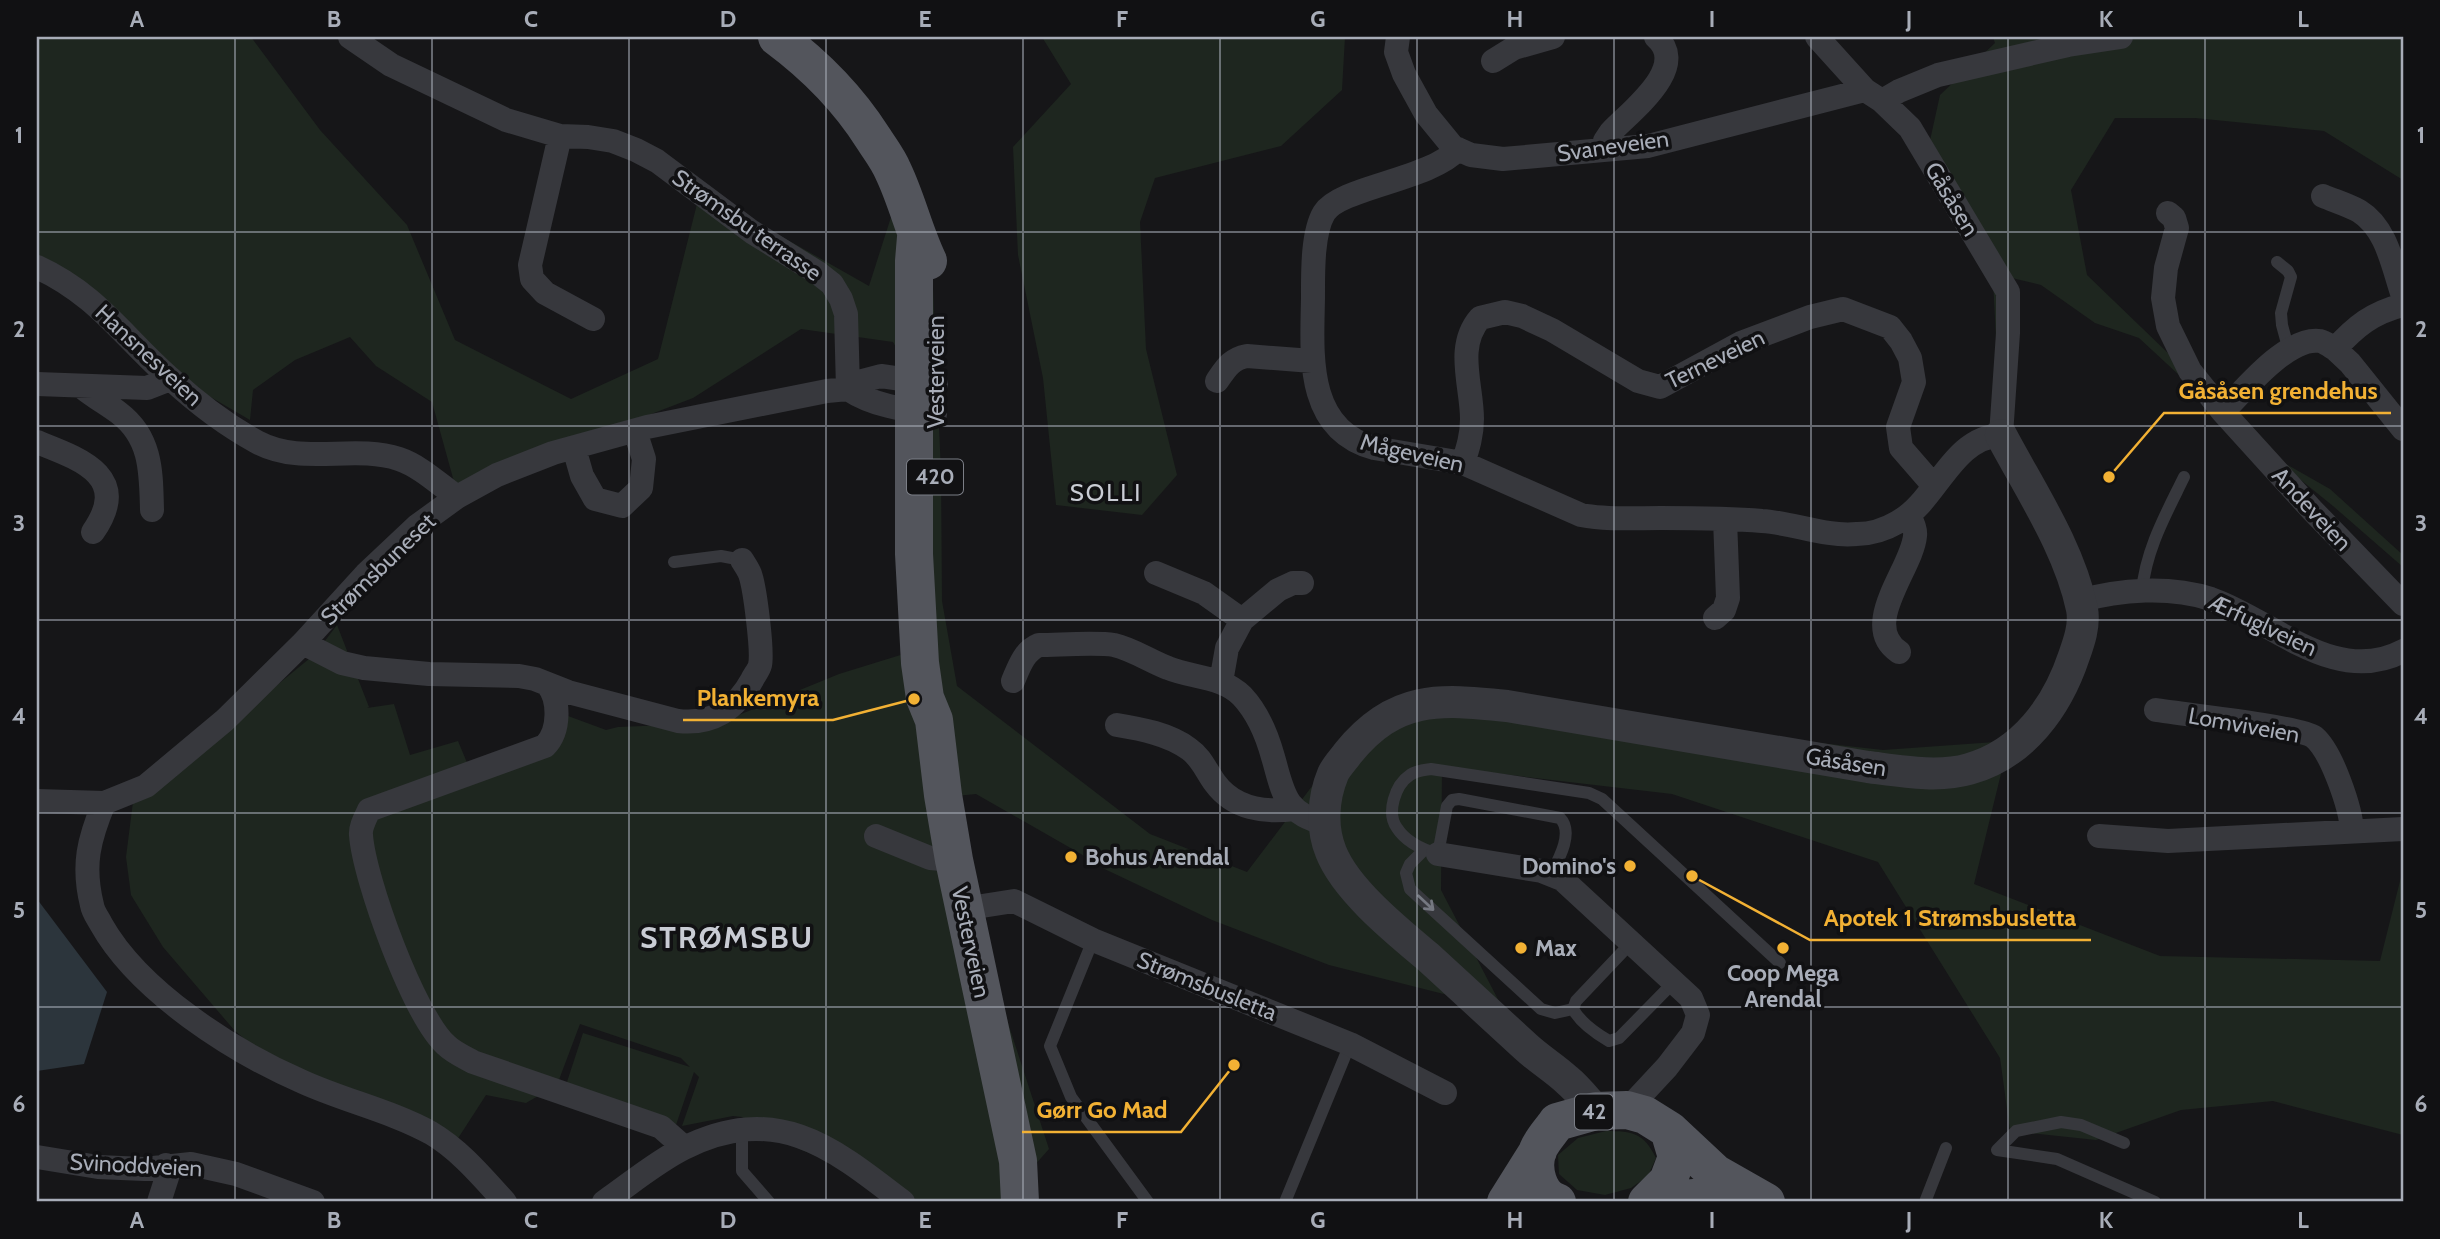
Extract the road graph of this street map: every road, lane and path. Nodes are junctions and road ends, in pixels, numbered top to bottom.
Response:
1 (350, 37) edge
2 (778, 37) edge
3 (1398, 37) edge
4 (1553, 37) edge
5 (1656, 37) edge
6 (1817, 37) edge
7 (2121, 37) edge
8 (1493, 61) dead end
9 (1874, 96) junction
10 (560, 136) junction
11 (1604, 148) junction
12 (1458, 149) junction
13 (2323, 196) dead end
14 (2168, 213) dead end
15 (37, 249) edge
16 (2277, 262) dead end
17 (37, 267) edge
18 (78, 290) junction
19 (2403, 296) edge
20 (2403, 305) edge
21 (593, 319) dead end
22 (2334, 349) junction
23 (2289, 351) junction
24 (1312, 361) junction
25 (170, 379) junction
26 (1217, 381) dead end
27 (37, 384) edge
28 (82, 387) junction
29 (848, 389) junction
30 (925, 397) junction
31 (2223, 412) junction
32 (2403, 429) edge
33 (635, 430) junction
34 (2001, 435) junction
35 (37, 442) edge
36 (574, 448) junction
37 (1463, 463) junction
38 (2184, 477) dead end
39 (1934, 486) junction
40 (457, 497) junction
41 (152, 510) dead end
42 (1909, 515) junction
43 (1726, 519) junction
44 (93, 531) dead end
45 (742, 560) joint
46 (674, 562) dead end
47 (1156, 573) dead end
48 (1302, 583) dead end
49 (2142, 590) junction
50 (2079, 601) junction
51 (2403, 604) edge
52 (1715, 618) dead end
53 (1242, 620) junction
54 (303, 643) junction
55 (2403, 651) edge
56 (1899, 652) dead end
57 (1013, 681) dead end
58 (1220, 682) junction
59 (547, 684) junction
60 (2155, 710) dead end
61 (1117, 724) dead end
62 (37, 801) edge
63 (104, 803) junction
64 (1294, 809) junction
65 (1325, 823) junction
66 (2403, 828) edge
67 (2352, 831) junction
68 (876, 836) dead end
69 (2099, 836) dead end
70 (1431, 852) junction
71 (954, 860) junction
72 (1551, 873) junction
73 (964, 909) junction
74 (1093, 940) junction
75 (1631, 943) junction
76 (1780, 963) dead end
77 (1673, 982) junction
78 (1573, 1009) junction
79 (1350, 1044) junction
80 (1537, 1057) junction
81 (1667, 1068) junction
82 (1445, 1093) dead end
83 (1638, 1119) junction
84 (743, 1129) junction
85 (1547, 1137) junction
86 (2124, 1143) dead end
87 (1946, 1148) dead end
88 (682, 1149) junction
89 (37, 1157) edge
90 (1018, 1161) junction
91 (166, 1166) junction
92 (159, 1202) edge
93 (313, 1202) edge
94 (505, 1202) edge
95 (604, 1202) edge
96 (769, 1202) edge
97 (903, 1202) edge
98 (1020, 1202) edge
99 (1036, 1202) edge
100 (1148, 1202) edge
101 (1285, 1202) edge
102 (1506, 1202) edge
103 (1557, 1202) edge
104 (1647, 1202) edge
105 (1727, 1202) edge
106 (1766, 1202) edge
107 (1925, 1202) edge
108 (2155, 1202) edge

1 - 10 street, Strømsbu terrasse
2 - 30 main road, Vesterveien / 420
3 - 12 street
4 - 8 street
5 - 11 street
6 - 9 street
7 - 9 street, Svaneveien
9 - 11 street, Svaneveien
9 - 34 street, Gåsåsen
10 - 21 street
10 - 29 street, Strømsbu terrasse
11 - 12 street, Svaneveien
12 - 24 street, Mågeveien
13 - 19 street
14 - 31 street, Andeveien
15 - 18 street
16 - 23 lane
17 - 18 street, Hansnesveien
18 - 25 street, Hansnesveien
20 - 22 street
22 - 23 street
22 - 32 street
23 - 31 street
24 - 26 street
24 - 37 street, Mågeveien
25 - 28 street
25 - 40 street, Hansnesveien
27 - 28 street
28 - 41 street
29 - 30 street, Strømsbuneset
29 - 33 street, Strømsbuneset
30 - 71 main road, Vesterveien / 420
31 - 51 street, Andeveien
33 - 36 street, Strømsbuneset
33 - 36 street
34 - 39 street, Mågeveien
34 - 50 street, Gåsåsen
35 - 44 street
36 - 40 street, Strømsbuneset
37 - 39 street, Terneveien
37 - 43 street, Mågeveien
38 - 49 lane
39 - 42 street, Mågeveien
40 - 54 street, Strømsbuneset
42 - 43 street, Mågeveien
42 - 56 street
43 - 52 street
45 - 46 lane
45 - 59 street
47 - 53 street
48 - 53 street
49 - 50 street, Ærfuglveien
49 - 55 street, Ærfuglveien
50 - 65 street, Gåsåsen
53 - 58 street
54 - 59 street
54 - 63 street, Strømsbuneset
57 - 58 street
58 - 64 street
59 - 88 street
60 - 67 street, Lomviveien
61 - 64 street
62 - 63 street, Strømsbuneset
63 - 94 street
64 - 65 street
65 - 80 street, Gåsåsen
66 - 67 street
67 - 69 street
68 - 71 street
70 - 72 street
70 - 72 lane
70 - 76 lane
70 -> 78 lane
71 - 73 main road, Vesterveien / 420
72 - 75 street
73 - 74 street, Strømsbusletta
73 - 90 main road, Vesterveien / 420
74 - 79 street, Strømsbusletta
74 - 100 lane
75 - 77 street
75 - 78 lane
77 - 78 lane
77 - 81 street
79 - 82 street, Strømsbusletta
79 - 101 lane
80 - 83 street, Gåsåsen
80 - 85 street, Gåsåsen
81 - 83 street
81 - 83 street
83 - 85 main road, 42
83 - 104 main road
83 - 106 main road
84 - 88 street
84 - 96 lane
84 - 97 street
85 - 102 main road
85 - 103 main road
86 - 108 lane
87 - 107 lane
88 - 95 street
89 - 91 street, Svinoddveien
90 - 98 main road, Vesterveien / 420
90 - 99 main road, Vesterveien / 420
91 - 92 street
91 - 93 street, Svinoddveien
104 - 105 main road

